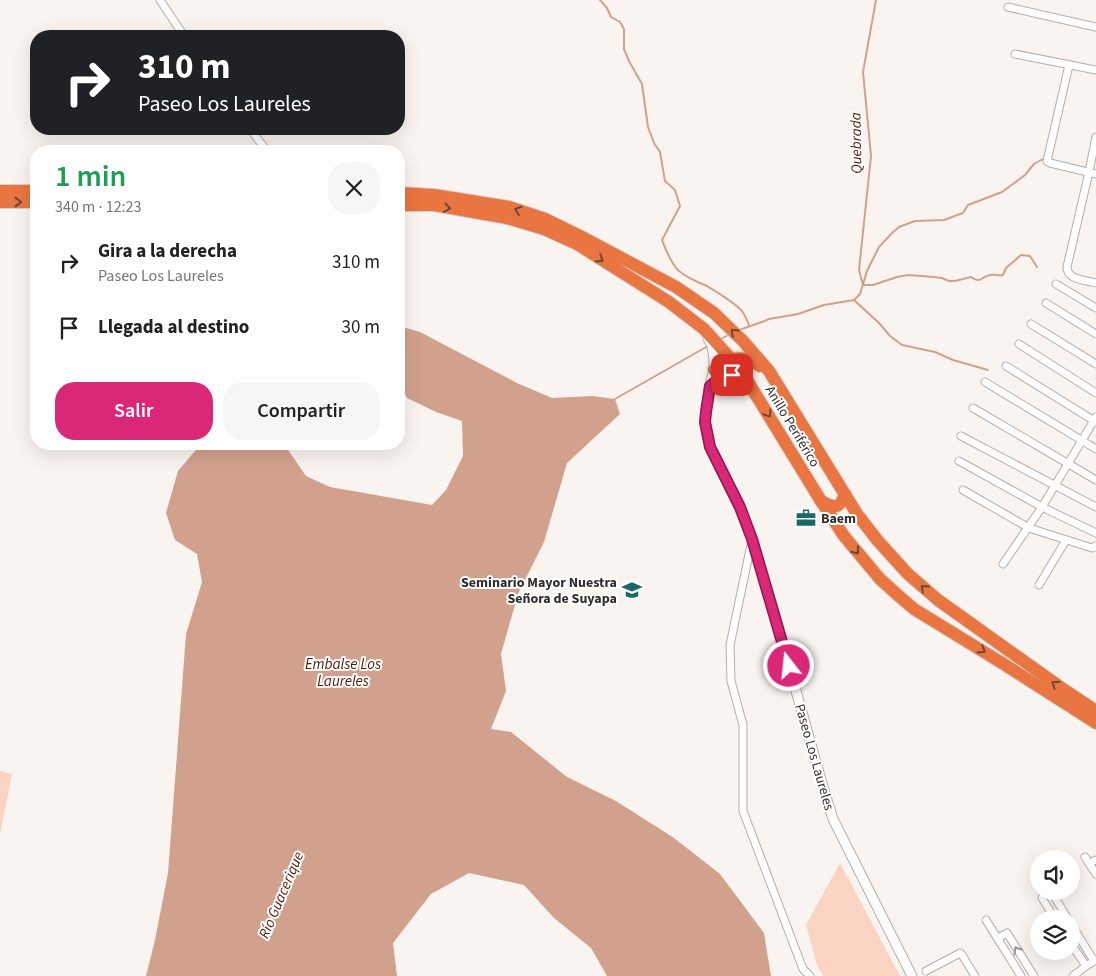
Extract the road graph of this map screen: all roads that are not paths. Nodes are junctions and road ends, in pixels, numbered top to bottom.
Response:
1 (160, 0) edge
2 (1008, 7) dead end
3 (1096, 27) edge
4 (180, 30) edge
5 (1015, 54) dead end
6 (1069, 65) junction
7 (1096, 70) edge
8 (255, 135) edge
9 (1096, 137) edge
10 (262, 145) edge
11 (1092, 173) edge
12 (0, 191) edge
13 (30, 191) edge
14 (405, 194) edge
15 (0, 202) edge
16 (30, 202) edge
17 (405, 205) edge
18 (1096, 283) edge
19 (1056, 284) dead end
20 (1046, 303) dead end
21 (1096, 308) edge
22 (1031, 324) dead end
23 (704, 329) junction
24 (1096, 334) edge
25 (1019, 344) dead end
26 (731, 359) junction
27 (1096, 364) edge
28 (1006, 366) dead end
29 (714, 370) junction
30 (768, 371) junction
31 (748, 382) junction
32 (985, 382) dead end
33 (710, 386) junction
34 (1096, 393) edge
35 (973, 408) dead end
36 (1095, 420) edge
37 (961, 436) dead end
38 (1082, 441) junction
39 (1096, 449) edge
40 (959, 461) dead end
41 (1068, 463) junction
42 (1096, 480) edge
43 (1055, 485) junction
44 (963, 490) dead end
45 (845, 494) junction
46 (821, 501) junction
47 (1042, 507) junction
48 (1096, 507) edge
49 (1029, 528) junction
50 (1096, 533) edge
51 (752, 539) junction
52 (1066, 540) junction
53 (1095, 548) edge
54 (1003, 564) dead end
55 (1039, 585) dead end
56 (1096, 711) edge
57 (1096, 723) edge
58 (1090, 860) edge
59 (1096, 874) edge
60 (986, 920) dead end
61 (998, 938) junction
62 (1080, 938) edge
63 (1080, 957) edge
64 (1095, 961) edge
65 (1086, 966) junction
66 (926, 971) dead end
67 (912, 975) edge
68 (810, 976) edge
69 (975, 976) edge
70 (1021, 976) edge
71 (1034, 976) edge
72 (1073, 976) edge

1 - 4 street
2 - 3 street
5 - 6 street
6 - 7 street
6 - 11 street
8 - 10 street
9 - 11 street
11 - 18 street
12 - 13 highway
30 -> 14 highway, Anillo Periférico
15 -> 16 highway
17 -> 23 highway, Anillo Periférico
19 - 21 street
20 - 24 street
22 - 27 street
23 - 26 highway, Anillo Periférico
23 - 29 street, Paseo Los Laureles
25 - 34 street
26 - 29 highway
26 - 30 highway
26 - 31 highway, Anillo Periférico
28 - 36 street
29 - 33 street, Paseo Los Laureles
30 - 45 highway, Anillo Periférico
31 - 33 street
31 -> 46 highway, Anillo Periférico
32 - 38 street
33 - 51 street, Paseo Los Laureles
35 - 41 street
36 - 38 street
37 - 43 street
38 - 39 street
38 - 41 street
40 - 47 street
41 - 42 street
41 - 43 street
43 - 47 street
43 - 48 street
44 - 49 street
45 - 46 highway
56 -> 45 highway, Anillo Periférico
46 -> 57 highway, Anillo Periférico
47 - 49 street
47 - 50 street
49 - 52 street
49 - 54 street
51 - 67 street, Paseo Los Laureles
51 - 68 street
52 - 53 street
52 - 55 street
58 - 59 street
60 - 61 street
61 - 70 street
71 -> 61 street
62 - 64 street
63 - 65 street
64 - 65 street
65 - 72 street
66 - 69 street

